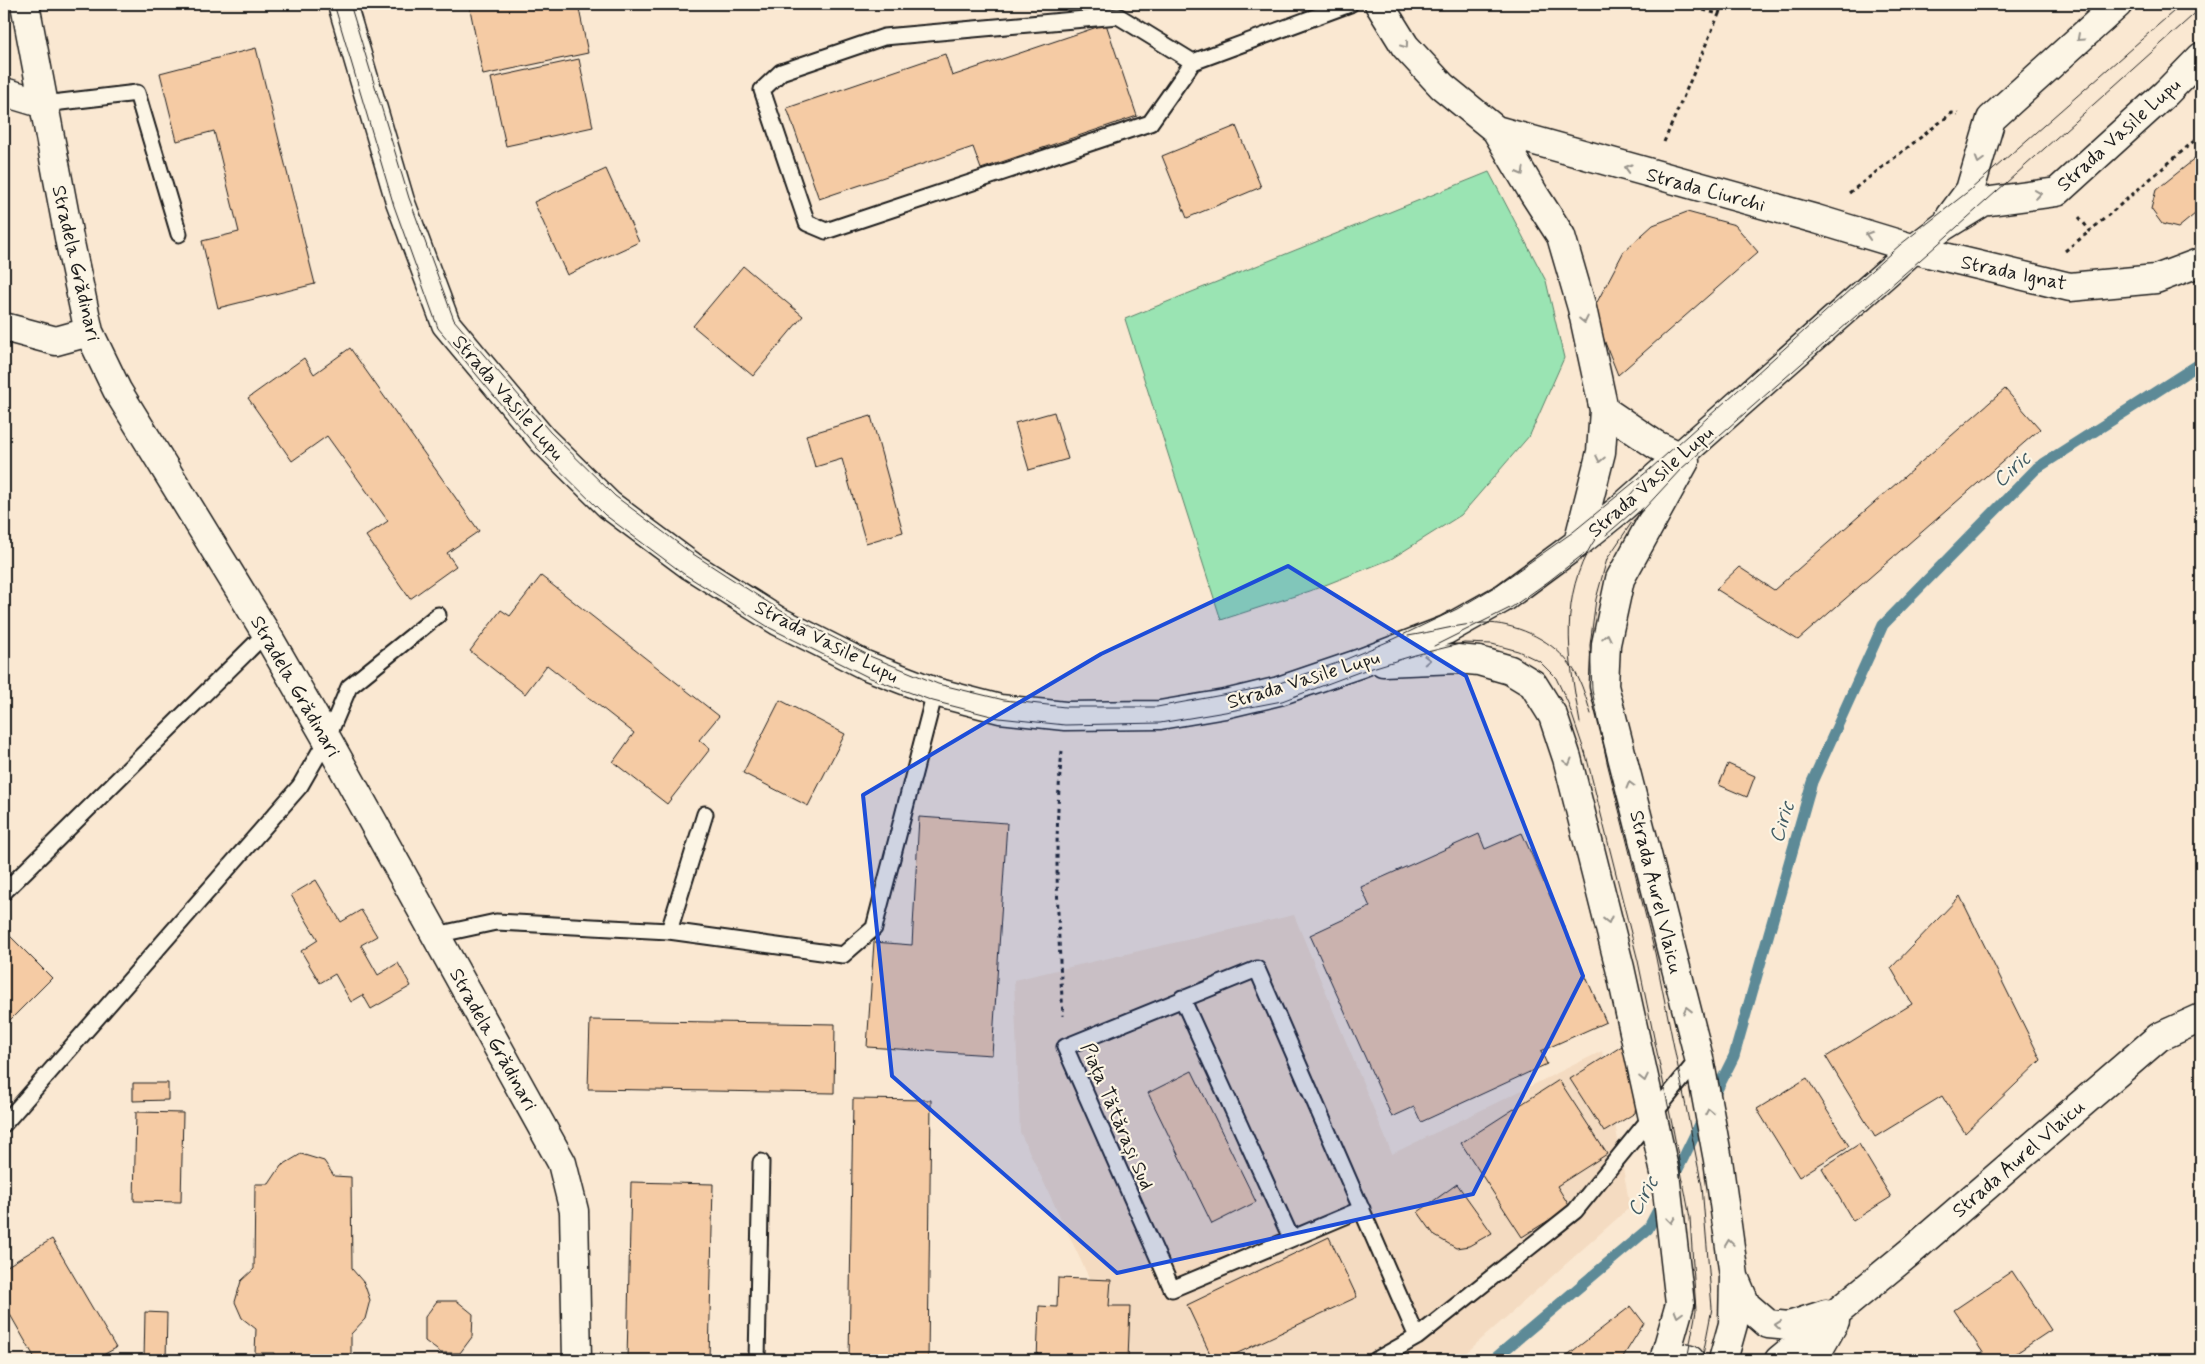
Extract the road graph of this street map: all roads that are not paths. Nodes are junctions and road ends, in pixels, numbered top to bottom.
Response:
1 (25, 4) edge
2 (342, 4) edge
3 (1350, 4) edge
4 (1380, 4) edge
5 (2118, 4) edge
6 (2201, 57) edge
7 (1193, 62) junction
8 (4, 92) edge
9 (44, 104) junction
10 (1496, 130) junction
11 (1944, 226) junction
12 (179, 234) dead end
13 (1915, 248) junction
14 (2201, 262) edge
15 (4, 327) edge
16 (89, 332) junction
17 (1604, 410) junction
18 (1687, 449) junction
19 (1578, 543) junction
20 (438, 615) dead end
21 (266, 633) junction
22 (1361, 663) junction
23 (935, 692) junction
24 (328, 739) junction
25 (705, 814) dead end
26 (4, 892) edge
27 (669, 931) junction
28 (436, 936) junction
29 (1182, 998) junction
30 (2201, 1018) edge
31 (1698, 1058) junction
32 (1652, 1115) junction
33 (4, 1124) edge
34 (762, 1162) dead end
35 (1362, 1209) junction
36 (1291, 1238) junction
37 (1734, 1276) junction
38 (1841, 1308) junction
39 (1417, 1337) junction
40 (1674, 1358) edge
41 (577, 1360) edge
42 (757, 1360) edge
43 (1376, 1360) edge
44 (1723, 1360) edge
45 (1779, 1360) edge
46 (1813, 1360) edge

1 - 9 main road, Stradela Grădinari
2 - 23 main road, Strada Vasile Lupu
3 - 7 lane
4 -> 10 main road, Strada Ciurchi
5 -> 11 main road, Strada Vasile Lupu
11 -> 6 main road, Strada Vasile Lupu
7 - 7 lane
8 - 9 main road
9 - 12 lane
9 - 16 main road, Stradela Grădinari
13 -> 10 main road, Strada Ciurchi
10 -> 17 main road, Strada Ciurchi
11 - 13 main road, Strada Vasile Lupu
13 - 14 main road, Strada Ignat
13 - 18 main road, Strada Vasile Lupu
15 - 16 main road
16 - 21 main road, Stradela Grădinari
17 - 18 main road
17 -> 19 main road, Strada Ciurchi
18 - 19 main road, Strada Vasile Lupu
31 -> 18 main road, Strada Aurel Vlaicu
19 - 22 main road, Strada Vasile Lupu
20 - 24 lane
21 - 24 main road, Stradela Grădinari
21 - 26 lane
22 - 23 main road, Strada Vasile Lupu
22 -> 32 main road
23 - 27 lane
24 - 28 main road, Stradela Grădinari
24 - 33 lane
25 - 27 lane
27 - 28 lane
28 - 41 main road, Stradela Grădinari
29 - 35 lane
29 - 36 lane
29 - 36 lane, Piața Tătărași Sud
30 - 38 main road, Strada Aurel Vlaicu
31 - 32 lane
37 -> 31 main road, Strada Aurel Vlaicu
32 - 39 lane
32 -> 40 main road
34 - 42 lane
35 - 36 lane, Piața Tătărași Sud
35 - 39 lane
38 -> 37 main road
37 - 44 main road, Strada Aurel Vlaicu
38 - 45 main road, Strada Aurel Vlaicu
38 - 46 main road, Strada Aurel Vlaicu
39 - 43 lane

